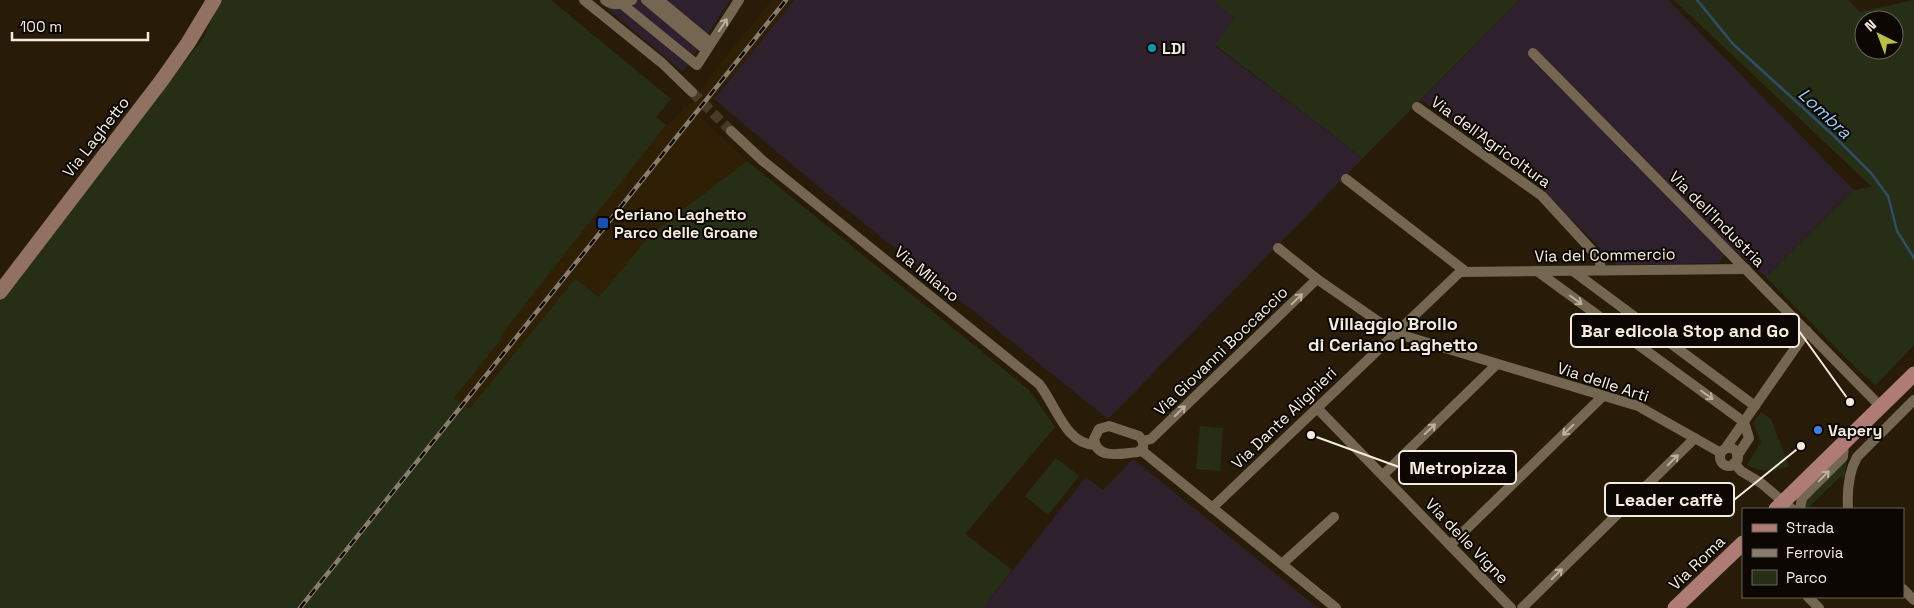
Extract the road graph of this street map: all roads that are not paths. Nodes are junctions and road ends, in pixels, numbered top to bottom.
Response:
1 (214, 0) edge
2 (584, 0) edge
3 (606, 0) edge
4 (646, 0) edge
5 (659, 0) edge
6 (739, 0) edge
7 (627, 2) edge
8 (709, 46) junction
9 (1533, 53) dead end
10 (692, 92) tunnel mouth
11 (1417, 106) dead end
12 (731, 131) tunnel mouth
13 (1346, 179) dead end
14 (1278, 248) dead end
15 (1746, 268) junction
16 (1601, 270) junction
17 (1464, 271) junction
18 (1537, 271) junction
19 (1573, 271) junction
20 (1318, 279) junction
21 (0, 292) edge
22 (1807, 331) junction
23 (1395, 333) junction
24 (1497, 364) junction
25 (1914, 374) edge
26 (1603, 396) junction
27 (1914, 400) edge
28 (1755, 406) junction
29 (1880, 406) junction
30 (1317, 408) junction
31 (1744, 422) junction
32 (1695, 438) junction
33 (1844, 441) junction
34 (1095, 445) junction
35 (1142, 446) junction
36 (1723, 451) junction
37 (1736, 459) junction
38 (1383, 475) junction
39 (1783, 507) edge
40 (1212, 508) junction
41 (1800, 508) edge
42 (1848, 508) edge
43 (1334, 517) dead end
44 (1742, 544) edge
45 (1450, 545) junction
46 (1742, 550) edge
47 (1729, 556) junction
48 (1282, 564) junction
49 (1904, 590) edge
50 (1914, 600) edge
51 (1682, 606) edge
52 (1336, 608) edge
53 (1511, 608) edge
54 (1522, 608) edge

1 - 21 street, Via Laghetto
2 - 10 street
3 - 7 street
4 - 8 street
5 - 8 street
8 -> 6 street
7 - 8 street
9 - 15 street, Via dell'Industria
11 - 16 street, Via dell'Agricoltura
12 - 34 street, Via Milano
13 - 17 street
14 - 20 street, Via delle Arti
15 - 16 street, Via del Commercio
15 - 22 street, Via dell'Industria
16 - 19 street, Via del Commercio
17 - 18 street, Via del Commercio
17 - 23 street, Via Dante Alighieri
18 - 19 street, Via del Commercio
18 -> 31 street
19 - 28 street
20 - 23 street, Via delle Arti
35 -> 20 street, Via Giovanni Boccaccio
22 - 28 street
22 - 29 street, Via dell'Industria
23 - 24 street, Via delle Arti
23 - 30 street, Via Dante Alighieri
24 - 26 street, Via delle Arti
38 -> 24 street
25 - 29 main road
26 - 32 street, Via delle Arti
26 -> 45 street
27 - 42 street
28 - 31 street
29 - 33 main road
30 - 38 street, Via delle Vigne
30 - 40 street, Via Dante Alighieri
31 - 36 street
31 - 37 street
32 - 36 street, Via delle Arti
54 -> 32 street
33 - 39 main road
41 -> 33 street
34 - 35 street, Via Milano
34 - 35 street
35 - 40 street
36 - 37 street, Via delle Arti
37 - 39 street
38 - 45 street, Via delle Vigne
40 - 48 street
43 - 48 street
44 - 47 main road, Via Roma
45 - 53 street, Via delle Vigne
46 - 47 street
47 - 51 main road, Via Roma
48 - 52 street
49 - 50 street

